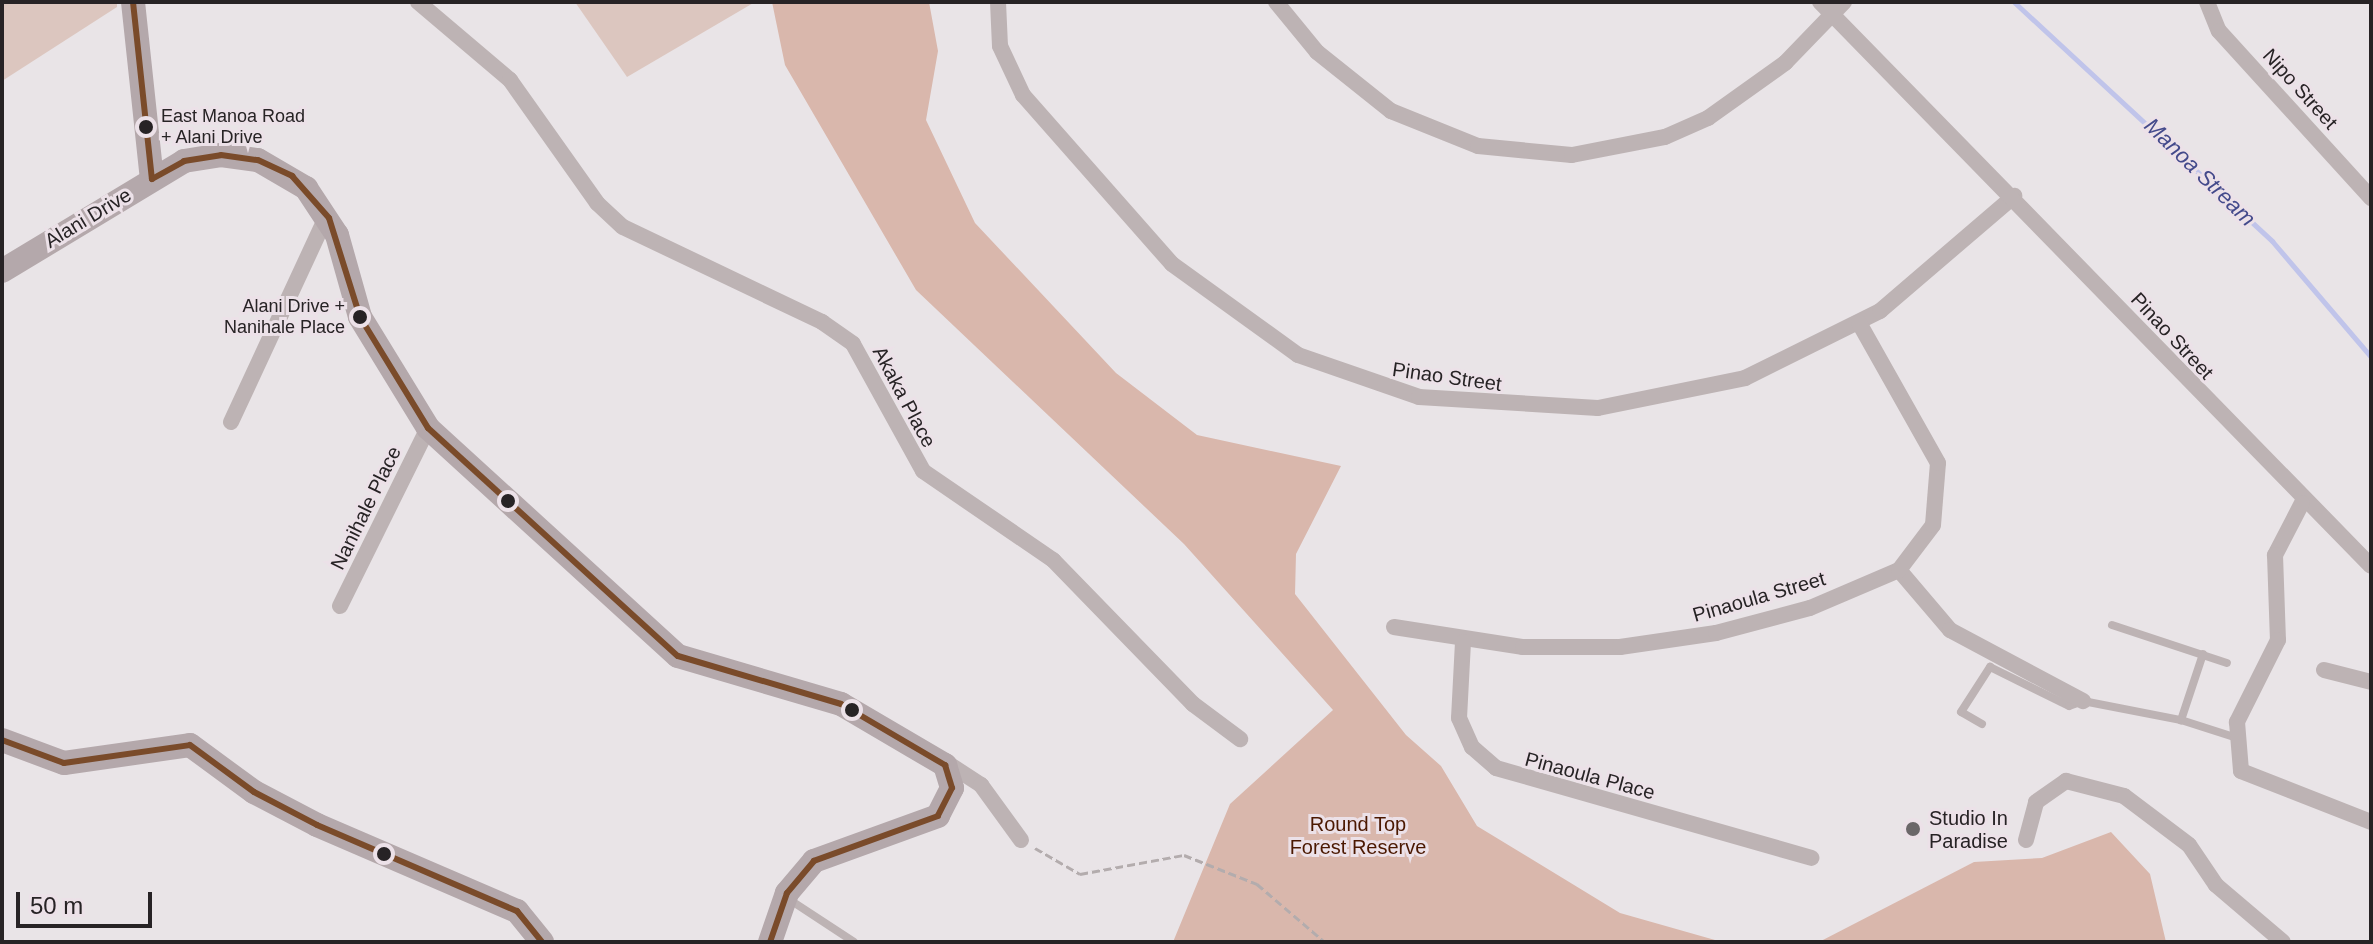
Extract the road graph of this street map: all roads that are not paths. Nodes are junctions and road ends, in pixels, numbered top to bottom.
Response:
1 (133, 2) edge
2 (418, 2) edge
3 (998, 2) edge
4 (1276, 2) edge
5 (1820, 2) edge
6 (2207, 2) edge
7 (1839, 8) edge
8 (152, 179) junction
9 (2014, 196) junction
10 (2371, 198) edge
11 (327, 215) junction
12 (2, 271) edge
13 (1859, 323) junction
14 (231, 422) dead end
15 (428, 428) junction
16 (2302, 503) junction
17 (2371, 566) edge
18 (1899, 570) junction
19 (340, 606) dead end
20 (2112, 625) dead end
21 (1394, 627) dead end
22 (1463, 642) junction
23 (2203, 654) junction
24 (2227, 663) dead end
25 (2324, 670) dead end
26 (2371, 682) edge
27 (2083, 701) junction
28 (2181, 720) junction
29 (1982, 724) dead end
30 (2237, 738) junction
31 (1240, 739) dead end
32 (2, 740) edge
33 (939, 758) junction
34 (2371, 822) edge
35 (1021, 840) road end
36 (2026, 840) dead end
37 (1811, 858) dead end
38 (786, 897) junction
39 (542, 942) edge
40 (770, 942) edge
41 (854, 942) edge
42 (2283, 942) edge

1 - 8 street
2 - 31 street, Akaka Place
3 - 13 street, Pinao Street
4 - 7 street
5 - 7 street, Pinao Street
6 - 10 street, Nipo Street
7 - 9 street, Pinao Street
8 - 11 street, Alani Drive
8 - 12 street, Alani Drive
9 - 13 street, Pinao Street
9 - 16 street, Pinao Street
11 - 14 street
11 - 15 street, Alani Drive
13 - 18 street, Pinaoula Street
15 - 19 street, Nanihale Place
15 - 33 street, Alani Drive
16 - 17 street, Pinao Street
16 - 30 street
18 - 22 street, Pinaoula Street
18 - 27 street
20 - 23 lane
21 - 22 street, Pinaoula Street
22 - 37 street, Pinaoula Place
23 - 24 lane
23 - 28 lane
25 - 26 street
27 - 28 lane
27 - 29 lane
28 - 30 lane
30 - 34 street
32 - 39 street
33 - 35 street, Alani Drive
33 - 38 street
36 - 42 street
38 - 40 street
38 - 41 lane

